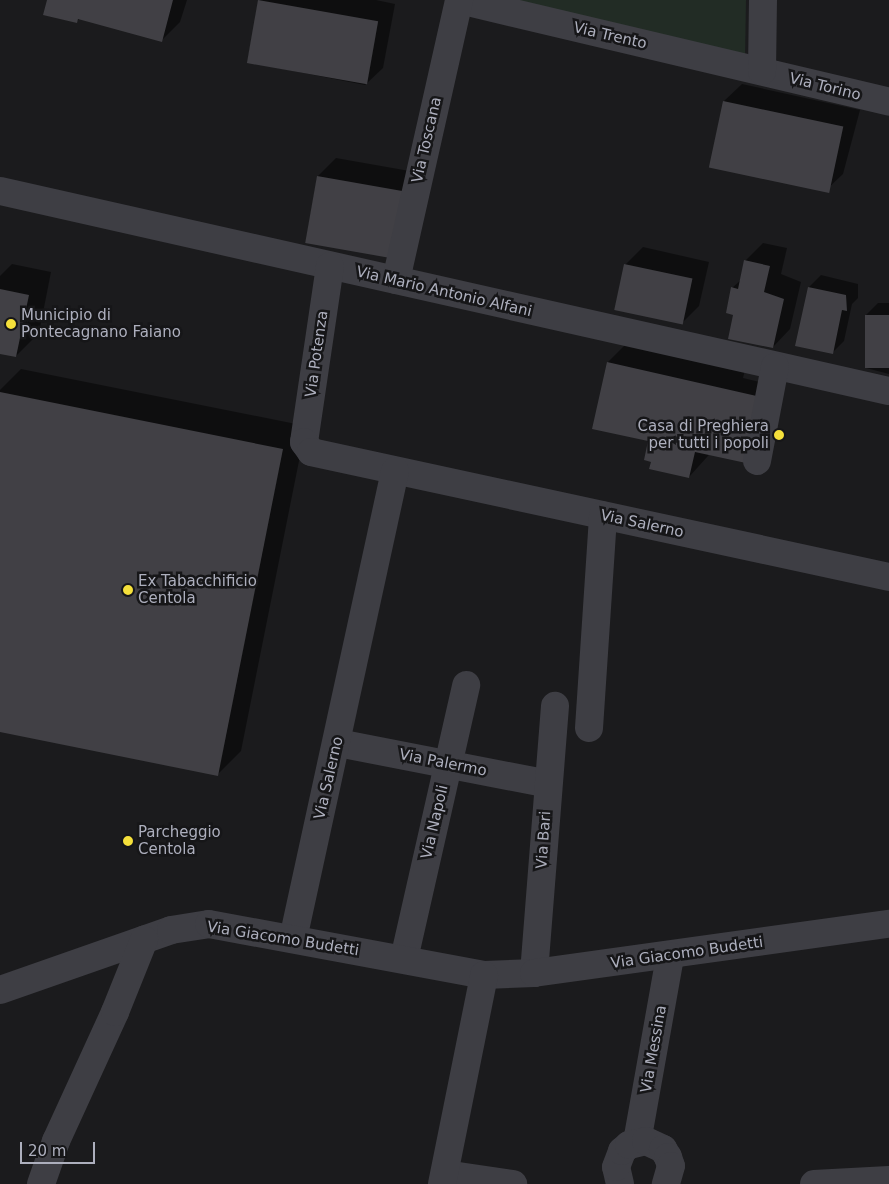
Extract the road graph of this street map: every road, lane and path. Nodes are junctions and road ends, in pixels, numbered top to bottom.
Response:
1 (459, 0) edge
2 (763, 0) edge
3 (762, 71) junction
4 (889, 102) edge
5 (0, 191) edge
6 (330, 266) junction
7 (396, 280) junction
8 (775, 367) junction
9 (889, 391) edge
10 (304, 442) joint
11 (757, 461) dead end
12 (395, 471) junction
13 (604, 516) junction
14 (889, 577) edge
15 (466, 685) dead end
16 (555, 706) dead end
17 (589, 728) dead end
18 (338, 743) junction
19 (448, 764) junction
20 (548, 784) junction
21 (889, 924) edge
22 (293, 939) junction
23 (144, 940) junction
24 (670, 956) junction
25 (404, 960) junction
26 (534, 973) junction
27 (484, 974) junction
28 (0, 990) edge
29 (637, 1142) junction
30 (443, 1179) edge
31 (889, 1180) edge
32 (675, 1181) edge
33 (41, 1184) edge
34 (514, 1184) edge
35 (620, 1184) edge
36 (814, 1184) edge

1 - 3 street, Via Trento
1 - 7 street, Via Toscana
2 - 3 street
3 - 4 street, Via Torino
5 - 6 street, Via Mario Antonio Alfani
6 - 7 street, Via Mario Antonio Alfani
6 - 10 street, Via Potenza
7 - 8 street, Via Mario Antonio Alfani
8 - 9 street, Via Mario Antonio Alfani
8 - 11 street
10 - 12 street, Via Salerno
12 - 13 street, Via Salerno
12 - 18 street, Via Salerno
13 - 14 street, Via Salerno
13 - 17 street
15 - 19 street, Via Napoli
16 - 20 street, Via Bari
18 - 19 street, Via Palermo
18 - 22 street, Via Salerno
19 - 20 street, Via Palermo
19 - 25 street, Via Napoli
20 - 26 street, Via Bari
21 - 24 street, Via Giacomo Budetti
22 - 23 street, Via Giacomo Budetti
22 - 25 street, Via Giacomo Budetti
23 - 28 street, Via Giacomo Budetti
23 - 33 street
24 - 26 street, Via Giacomo Budetti
24 - 29 street, Via Messina
25 - 27 street, Via Giacomo Budetti
26 - 27 street, Via Giacomo Budetti
27 - 30 street
29 - 32 street
29 - 35 street
30 - 34 street
31 - 36 street

